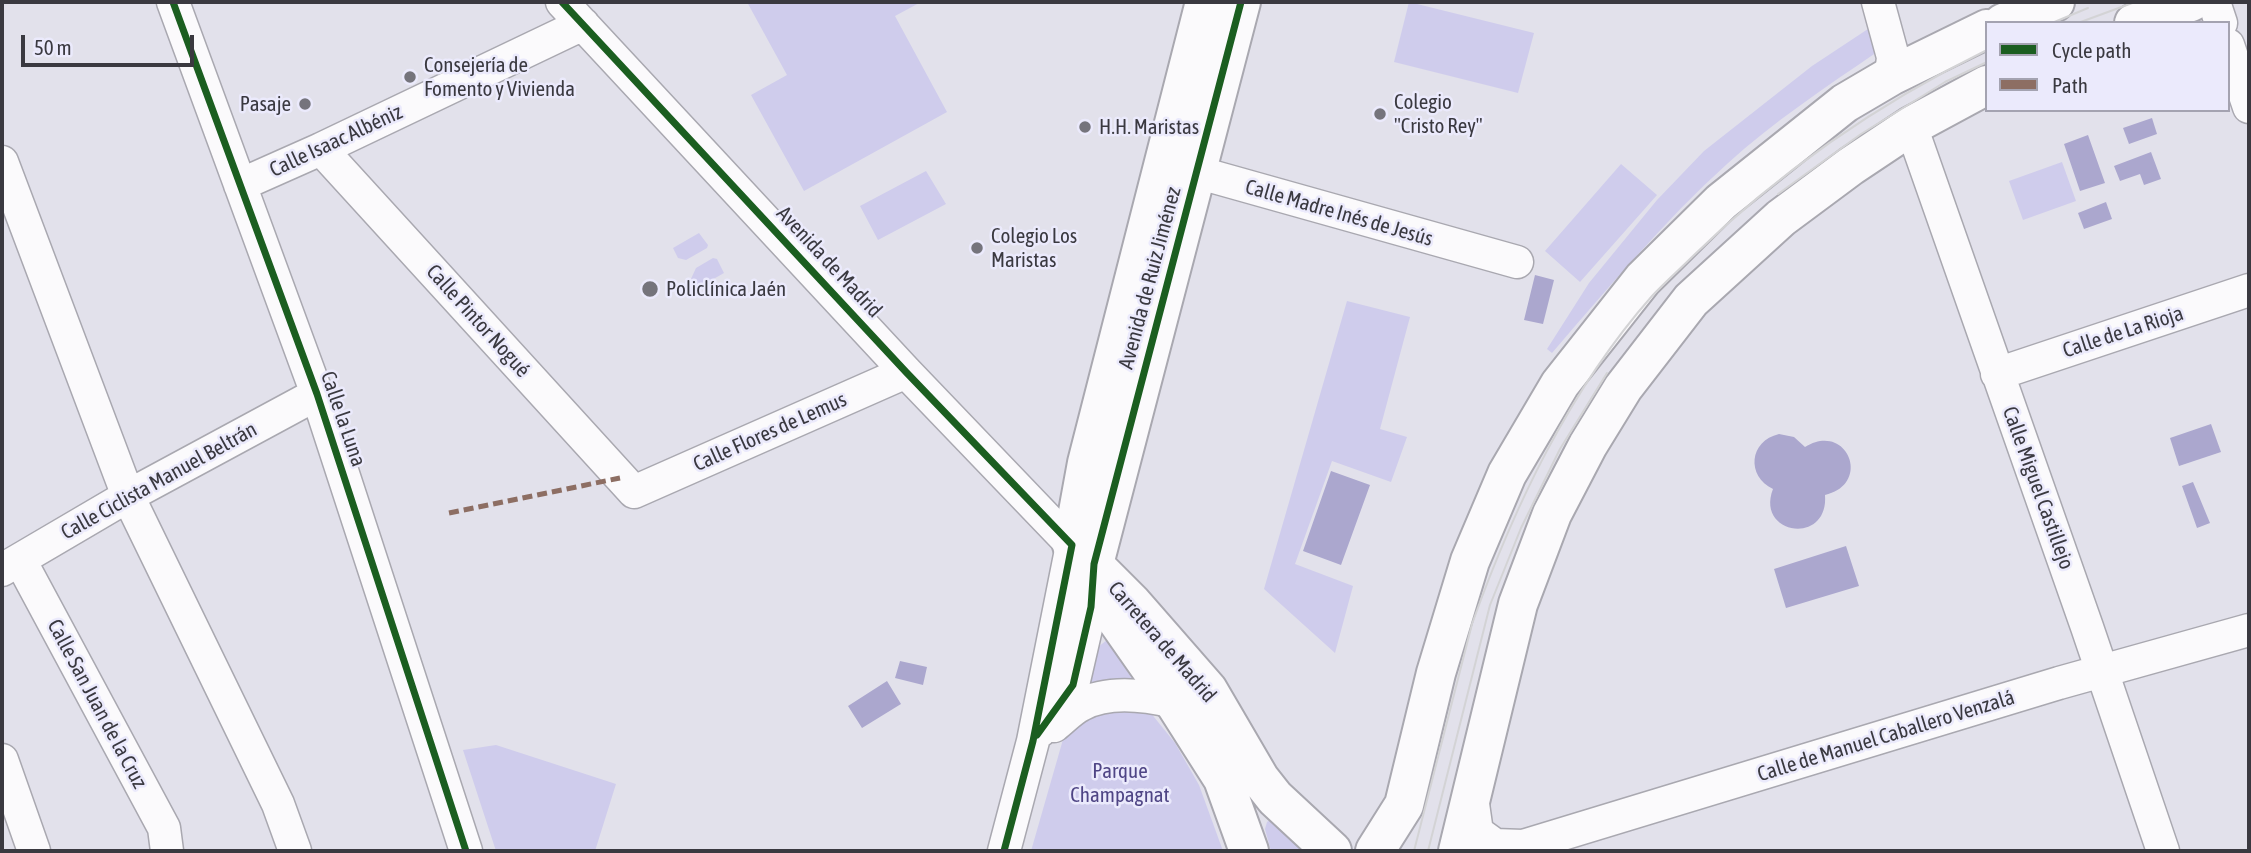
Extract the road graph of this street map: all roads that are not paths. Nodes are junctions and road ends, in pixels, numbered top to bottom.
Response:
1 (173, 2) edge
2 (1205, 2) edge
3 (1241, 2) edge
4 (1878, 2) edge
5 (2055, 2) edge
6 (2191, 2) edge
7 (2214, 2) edge
8 (572, 13) edge
9 (2008, 21) edge
10 (2139, 21) edge
11 (2220, 21) edge
12 (1985, 30) edge
13 (2230, 51) edge
14 (1891, 76) junction
15 (1985, 86) edge
16 (2249, 107) edge
17 (1911, 126) junction
18 (321, 149) junction
19 (2, 162) edge
20 (1179, 167) junction
21 (240, 185) junction
22 (1517, 262) dead end
23 (2249, 290) edge
24 (906, 372) junction
25 (1997, 374) junction
26 (317, 394) junction
27 (634, 492) joint
28 (128, 496) junction
29 (1086, 564) junction
30 (11, 565) edge
31 (2249, 630) edge
32 (2102, 671) junction
33 (1174, 702) junction
34 (1033, 741) junction
35 (2, 760) edge
36 (1472, 797) junction
37 (1519, 848) edge
38 (34, 851) edge
39 (167, 851) edge
40 (295, 851) edge
41 (466, 851) edge
42 (1004, 851) edge
43 (1249, 851) edge
44 (1332, 851) edge
45 (1375, 851) edge
46 (1458, 851) edge
47 (2163, 851) edge

1 - 21 street, Calle la Luna
2 - 20 main road, Avenida de Ruiz Jiménez
3 - 20 main road, Avenida de Ruiz Jiménez
4 - 14 street
5 - 9 main road
6 - 10 main road
7 - 11 street
8 - 18 street, Calle Isaac Albéniz
8 - 24 street, Avenida de Madrid
12 - 14 main road
13 - 16 street
14 - 45 main road
15 - 17 main road
17 - 25 street, Calle Miguel Castillejo
17 - 36 main road
18 - 21 street, Calle Isaac Albéniz
18 - 27 street, Calle Pintor Nogué
19 - 28 street
20 - 22 street, Calle Madre Inés de Jesús
20 - 29 main road, Avenida de Ruiz Jiménez
21 - 26 street, Calle la Luna
23 - 25 street, Calle de La Rioja
24 - 27 street, Calle Flores de Lemus
24 - 29 street, Avenida de Madrid
25 - 32 street, Calle Miguel Castillejo
26 - 28 street, Calle Ciclista Manuel Beltrán
26 - 41 street, Calle la Luna
28 - 30 street, Calle Ciclista Manuel Beltrán
28 - 40 street
29 - 33 main road, Carretera de Madrid
29 - 34 street
29 - 34 street
29 - 44 main road, Carretera de Madrid
30 - 39 street, Calle San Juan de la Cruz
31 - 32 street, Calle de Manuel Caballero Venzalá
32 - 37 street, Calle de Manuel Caballero Venzalá
32 - 47 street, Calle Miguel Castillejo
33 - 34 street
33 - 43 main road, Carretera de Madrid
34 - 42 street
35 - 38 street
36 - 37 street, Calle de Manuel Caballero Venzalá
36 - 46 main road

